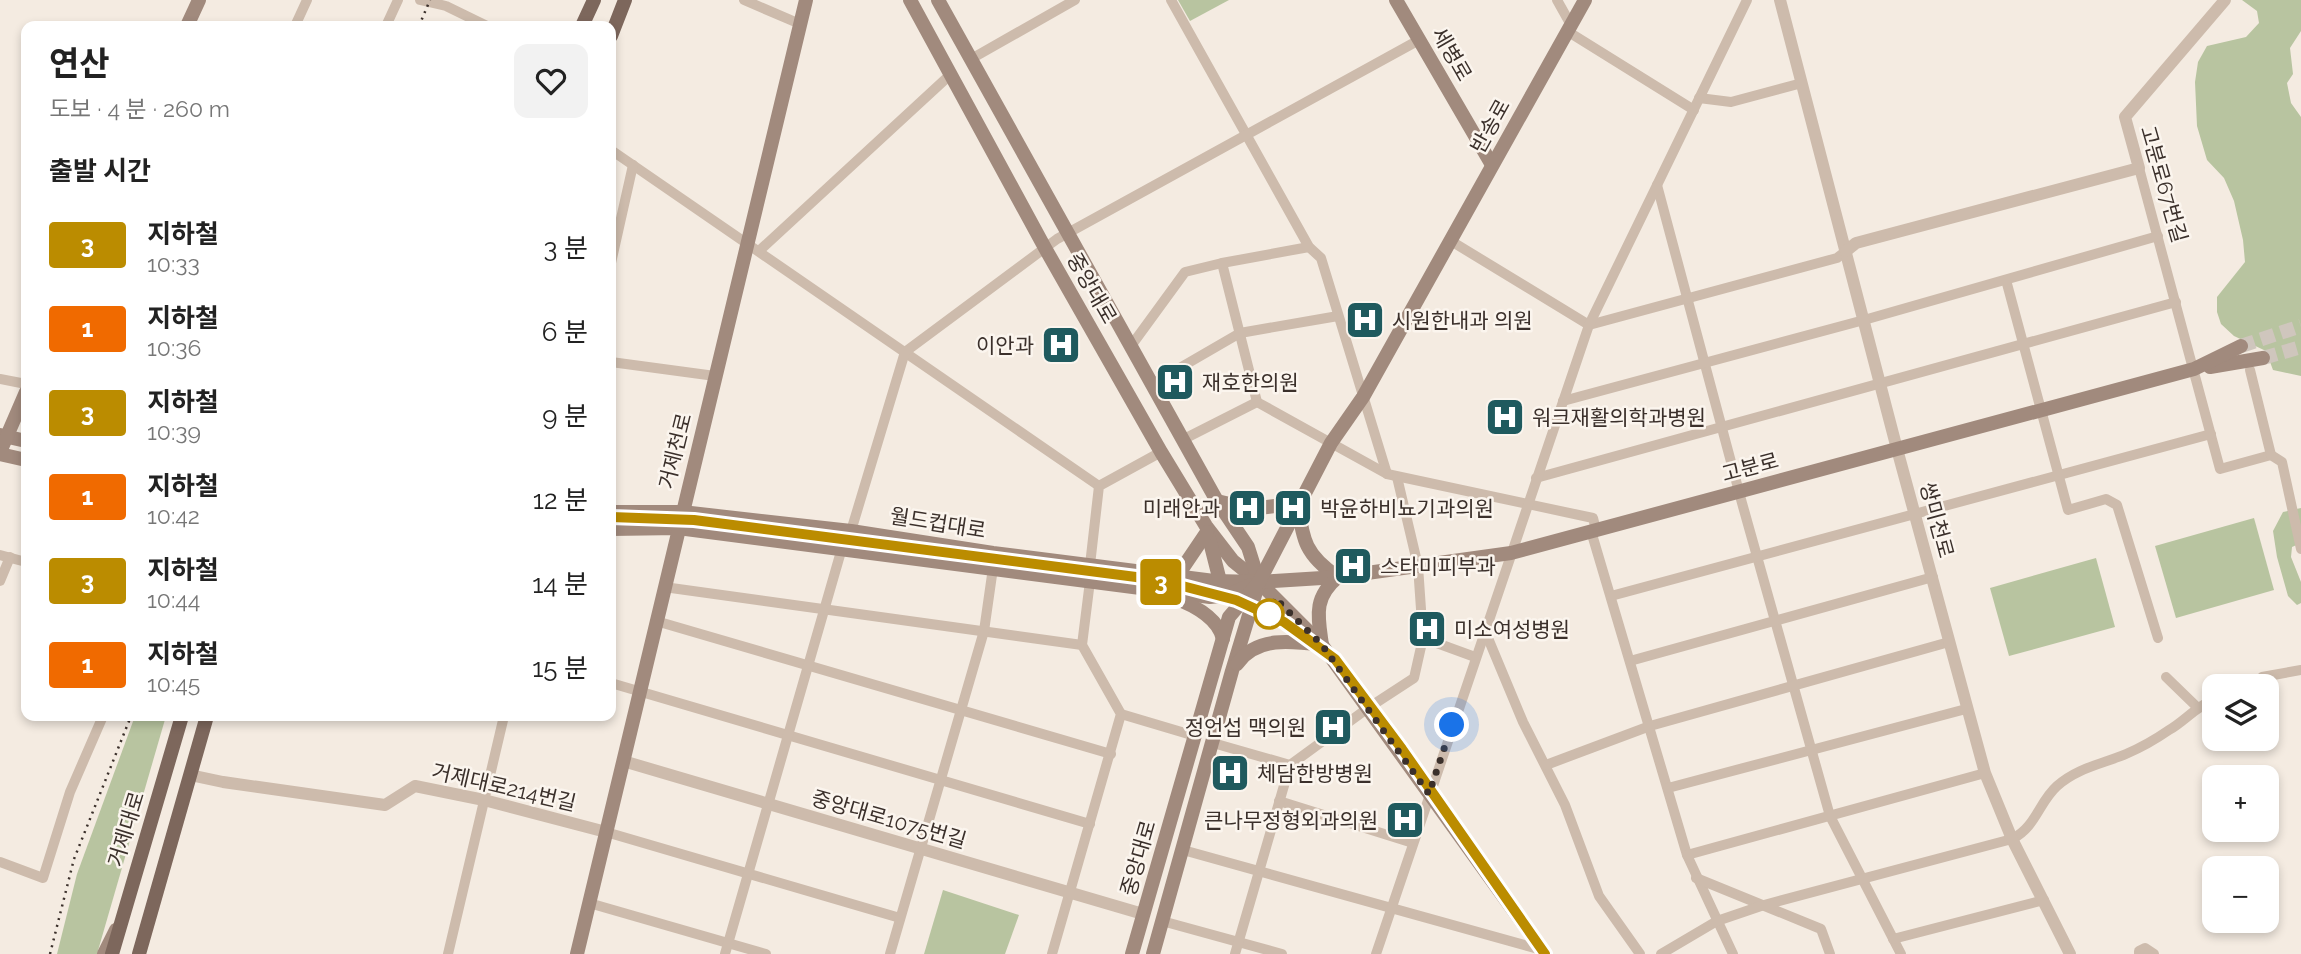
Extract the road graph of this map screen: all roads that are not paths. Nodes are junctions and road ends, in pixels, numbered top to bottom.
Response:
1 (199, 0) edge
2 (307, 0) edge
3 (398, 0) edge
4 (420, 0) edge
5 (594, 0) edge
6 (625, 0) edge
7 (744, 0) edge
8 (806, 0) edge
9 (910, 0) edge
10 (938, 0) edge
11 (1075, 0) edge
12 (1171, 0) edge
13 (1396, 0) edge
14 (1557, 0) edge
15 (1585, 0) edge
16 (1747, 0) edge
17 (1780, 0) edge
18 (2225, 0) edge
19 (189, 21) edge
20 (298, 21) edge
21 (388, 21) edge
22 (476, 21) edge
23 (584, 21) edge
24 (616, 23) edge
25 (800, 24) junction
26 (1569, 28) junction
27 (1419, 40) junction
28 (971, 59) junction
29 (951, 74) junction
30 (1802, 83) junction
31 (1699, 98) junction
32 (1694, 110) junction
33 (1247, 135) junction
34 (616, 153) edge
35 (633, 165) junction
36 (1492, 165) junction
37 (2139, 168) junction
38 (1657, 185) junction
39 (2158, 236) junction
40 (1062, 237) junction
41 (616, 241) edge
42 (1451, 241) junction
43 (753, 247) junction
44 (1310, 247) junction
45 (1045, 248) junction
46 (1846, 251) junction
47 (1222, 263) junction
48 (2006, 280) junction
49 (1688, 298) junction
50 (2176, 302) junction
51 (1338, 316) junction
52 (1864, 320) junction
53 (1589, 325) junction
54 (1240, 333) junction
55 (2023, 343) junction
56 (1131, 346) junction
57 (2241, 346) tunnel mouth
58 (905, 352) junction
59 (2263, 358) tunnel mouth
60 (1706, 362) junction
61 (616, 363) edge
62 (2194, 369) junction
63 (2250, 370) dead end
64 (715, 376) junction
65 (0, 379) edge
66 (21, 383) edge
67 (1880, 383) junction
68 (1152, 384) junction
69 (1363, 397) junction
70 (1563, 401) junction
71 (21, 402) edge
72 (1257, 402) junction
73 (2042, 410) junction
74 (1723, 427) junction
75 (2211, 434) junction
76 (3, 436) edge
77 (1184, 439) junction
78 (21, 440) edge
79 (1331, 443) junction
80 (1897, 449) junction
81 (1161, 452) junction
82 (0, 453) edge
83 (2272, 455) junction
84 (21, 459) edge
85 (1392, 475) junction
86 (2059, 475) junction
87 (1536, 478) junction
88 (1099, 486) junction
89 (1741, 491) junction
90 (1217, 501) junction
91 (1298, 503) junction
92 (1528, 503) junction
93 (616, 512) edge
94 (682, 512) junction
95 (1916, 516) junction
96 (678, 528) junction
97 (616, 529) edge
98 (1207, 529) junction
99 (851, 531) junction
100 (1593, 531) junction
101 (842, 548) junction
102 (2301, 549) edge
103 (1511, 553) junction
104 (5, 556) edge
105 (1758, 557) junction
106 (1090, 565) junction
107 (1418, 566) junction
108 (993, 568) junction
109 (1161, 575) junction
110 (1338, 577) junction
111 (1933, 577) junction
112 (0, 581) edge
113 (1090, 581) junction
114 (1259, 582) junction
115 (664, 587) junction
116 (1222, 588) junction
117 (1151, 589) junction
118 (1611, 597) junction
119 (825, 609) junction
120 (1228, 617) junction
121 (656, 621) junction
122 (1776, 621) junction
123 (984, 631) junction
124 (1485, 631) junction
125 (1423, 638) junction
126 (2158, 638) dead end
127 (1223, 639) junction
128 (1949, 642) junction
129 (1082, 645) junction
130 (1322, 645) junction
131 (1475, 657) junction
132 (1630, 661) junction
133 (808, 666) junction
134 (2301, 670) edge
135 (1232, 671) junction
136 (2279, 674) edge
137 (2166, 677) dead end
138 (616, 684) edge
139 (1793, 686) junction
140 (639, 690) junction
141 (2202, 706) edge
142 (1367, 708) junction
143 (2198, 708) junction
144 (1966, 709) junction
145 (961, 710) junction
146 (1121, 714) junction
147 (101, 721) edge
148 (180, 721) edge
149 (206, 721) edge
150 (503, 721) edge
151 (1650, 726) junction
152 (789, 734) junction
153 (1195, 736) junction
154 (1213, 743) junction
155 (1811, 750) junction
156 (1111, 754) junction
157 (623, 761) junction
158 (1290, 765) junction
159 (1546, 765) junction
160 (1985, 773) junction
161 (190, 775) junction
162 (940, 780) junction
163 (1668, 788) junction
164 (1429, 794) junction
165 (484, 800) junction
166 (1279, 801) junction
167 (769, 804) junction
168 (1830, 816) junction
169 (1090, 824) junction
170 (606, 832) junction
171 (2012, 838) junction
172 (1413, 843) junction
173 (921, 848) junction
174 (1183, 850) junction
175 (1687, 855) junction
176 (0, 862) edge
177 (1259, 871) junction
178 (748, 873) junction
179 (1696, 878) junction
180 (1862, 878) junction
181 (1070, 893) junction
182 (2044, 900) junction
183 (589, 903) junction
184 (1764, 905) junction
185 (1391, 909) junction
186 (1143, 914) junction
187 (900, 918) junction
188 (1717, 920) junction
189 (1162, 922) junction
190 (119, 926) junction
191 (1893, 939) junction
192 (1238, 942) junction
193 (728, 943) junction
194 (1544, 952) edge
195 (104, 954) edge
196 (112, 954) edge
197 (139, 954) edge
198 (448, 954) edge
199 (577, 954) edge
200 (725, 954) edge
201 (766, 954) edge
202 (890, 954) edge
203 (1052, 954) edge
204 (1132, 954) edge
205 (1153, 954) edge
206 (1235, 954) edge
207 (1282, 954) edge
208 (1376, 954) edge
209 (1640, 954) edge
210 (1661, 954) edge
211 (1733, 954) edge
212 (1830, 954) edge
213 (1901, 954) edge
214 (2070, 954) edge
215 (2139, 954) edge
216 (2154, 954) edge

1 - 19 main road
2 - 20 street
3 - 21 street
4 - 22 street
5 - 23 main road
6 - 24 main road
7 - 25 street
8 - 25 main road, 거제천로
9 - 29 main road, 중앙대로
10 - 28 main road, 중앙대로
11 - 28 street
12 - 33 street
13 - 27 main road, 세병로
14 - 26 street
15 - 26 main road, 반송로
16 - 31 street
17 - 30 street, 쌍미천로
18 - 37 street, 고분로67번길
25 - 43 main road, 거제천로
26 - 32 street
26 - 36 main road, 반송로
27 - 33 street
27 - 36 main road, 세병로
28 - 40 main road, 중앙대로
29 - 43 street
29 - 45 main road, 중앙대로
30 - 31 street
30 - 46 street, 쌍미천로
31 - 32 street
32 - 38 street
33 - 40 street
33 - 44 street
34 - 35 street
35 - 41 street
35 - 43 street
36 - 42 main road, 반송로
37 - 39 street, 고분로67번길
37 - 46 street
38 - 49 street
38 - 53 street
39 - 48 street
39 - 50 street, 고분로67번길
40 - 45 street
40 - 56 main road, 중앙대로
42 - 53 street
42 - 69 main road, 반송로
43 - 58 street
43 - 64 main road, 거제천로
44 - 47 street
44 - 51 street
45 - 58 street
45 - 81 main road, 중앙대로
46 - 49 street
46 - 52 street, 쌍미천로
47 - 54 street
47 - 56 street
48 - 52 street
48 - 55 street
49 - 53 street
49 - 60 street
50 - 55 street
50 - 62 street, 고분로67번길
51 - 54 street
51 - 69 street
52 - 60 street
52 - 67 street, 쌍미천로
53 - 70 street
54 - 68 street
54 - 72 street
55 - 67 street
55 - 73 street
56 - 68 main road, 중앙대로
57 - 62 main road, 고분로
58 - 88 street
58 - 99 street
59 - 62 main road
60 - 70 street
60 - 74 street
61 - 64 street
62 - 73 main road, 고분로
62 - 75 street, 고분로67번길
63 - 83 street
64 - 94 main road, 거제천로
65 - 66 street
67 - 74 street
67 - 80 street, 쌍미천로
68 - 77 main road, 중앙대로
69 - 79 main road, 반송로
69 - 85 street
70 - 87 street
71 - 76 main road
72 - 77 street
72 - 79 street
73 - 80 main road, 고분로
73 - 86 street
74 - 87 street
74 - 89 street
75 - 83 street, 고분로67번길
75 - 86 street
76 - 78 main road
76 - 82 main road
77 - 90 main road, 중앙대로
79 - 85 street
79 - 91 main road, 반송로
80 - 89 main road, 고분로
80 - 95 street, 쌍미천로
81 - 88 street
81 - 98 main road, 중앙대로
82 - 84 main road
83 - 102 street
85 - 92 street
85 - 107 street
86 - 95 street
86 - 126 street
87 - 92 street
88 - 106 street
89 - 100 main road, 고분로
89 - 105 street
90 - 91 main road
90 - 114 main road, 중앙대로
91 - 110 main road
91 - 114 main road, 반송로
92 - 100 street
92 - 103 street
93 - 94 main road, 월드컵대로
94 - 96 main road, 거제천로
94 - 99 main road, 월드컵대로
95 - 105 street
95 - 111 street, 쌍미천로
96 - 97 main road, 월드컵대로
96 - 101 main road, 월드컵대로
96 - 115 main road, 거제천로
98 - 109 main road
98 - 114 main road, 중앙대로
98 - 116 main road
99 - 106 main road, 월드컵대로
100 - 103 main road, 고분로
100 - 118 street
101 - 108 main road, 월드컵대로
101 - 119 street
103 - 107 main road, 고분로
103 - 124 street
104 - 112 street
105 - 118 street
105 - 122 street
106 - 109 main road, 월드컵대로
107 - 110 main road, 고분로
107 - 125 street
108 - 113 main road, 월드컵대로
108 - 123 street
109 - 116 main road, 월드컵대로
110 - 114 main road, 고분로
110 - 130 main road
111 - 122 street
111 - 128 street, 쌍미천로
113 - 117 main road, 월드컵대로
113 - 129 street
114 - 116 main road, 월드컵대로
114 - 120 main road, 중앙대로
114 - 130 main road
114 - 135 main road, 중앙대로
115 - 119 street
115 - 121 main road, 거제천로
116 - 117 main road, 월드컵대로
116 - 120 main road
117 - 127 main road
118 - 132 street
119 - 123 street
119 - 133 street
120 - 127 main road, 중앙대로
121 - 133 street
121 - 140 main road, 거제천로
122 - 132 street
122 - 139 street
123 - 129 street
123 - 145 street
124 - 131 street
124 - 159 street
125 - 131 street
125 - 142 street
127 - 153 main road, 중앙대로
128 - 139 street
128 - 144 street, 쌍미천로
129 - 146 street
130 - 135 main road
130 - 142 main road
131 - 164 street
132 - 151 street
133 - 145 street
133 - 152 street
134 - 136 street
135 - 154 main road, 중앙대로
137 - 143 street
138 - 140 street
139 - 151 street
139 - 155 street
140 - 152 street
140 - 157 main road, 거제천로
141 - 143 street
142 - 158 street
142 - 164 main road
143 - 171 street
144 - 155 street
144 - 160 street, 쌍미천로
145 - 156 street
145 - 162 street
146 - 153 street
146 - 156 street
147 - 176 street
148 - 190 main road, 거제대로
149 - 161 main road
150 - 165 street
151 - 159 street
151 - 163 street
152 - 162 street
152 - 167 street
153 - 186 main road, 중앙대로
154 - 158 street
154 - 174 main road, 중앙대로
155 - 163 street
155 - 168 street
156 - 169 street
157 - 167 street, 중앙대로1075번길
157 - 170 main road, 거제천로
158 - 166 street
159 - 209 street
160 - 168 street
160 - 171 street, 쌍미천로
161 - 165 street, 거제대로214번길
161 - 197 main road
162 - 169 street
162 - 173 street
163 - 175 street
164 - 172 street
164 - 194 main road
165 - 170 street, 거제대로214번길
165 - 198 street
166 - 172 street
166 - 177 street
167 - 173 street, 중앙대로1075번길
167 - 178 street
168 - 175 street
168 - 180 street
169 - 181 street
170 - 178 street
170 - 183 main road, 거제천로
171 - 180 street
171 - 182 street, 쌍미천로
172 - 185 street
173 - 181 street, 중앙대로1075번길
173 - 187 street
174 - 177 street
174 - 189 main road, 중앙대로
175 - 179 street
177 - 185 street
177 - 192 street
178 - 187 street
178 - 193 street
179 - 184 street
179 - 188 street
180 - 184 street
180 - 191 street
181 - 186 street, 중앙대로1075번길
181 - 203 street
182 - 191 street
182 - 214 street, 쌍미천로
183 - 193 street
183 - 199 main road, 거제천로
184 - 188 street
184 - 212 street
185 - 194 street
185 - 208 street
186 - 204 main road, 중앙대로
187 - 202 street
188 - 210 street
188 - 211 street
189 - 192 street
189 - 205 main road, 중앙대로
190 - 195 main road
190 - 196 main road, 거제대로
191 - 213 street
192 - 206 street
192 - 207 street
193 - 200 street
193 - 201 street
215 - 216 street

